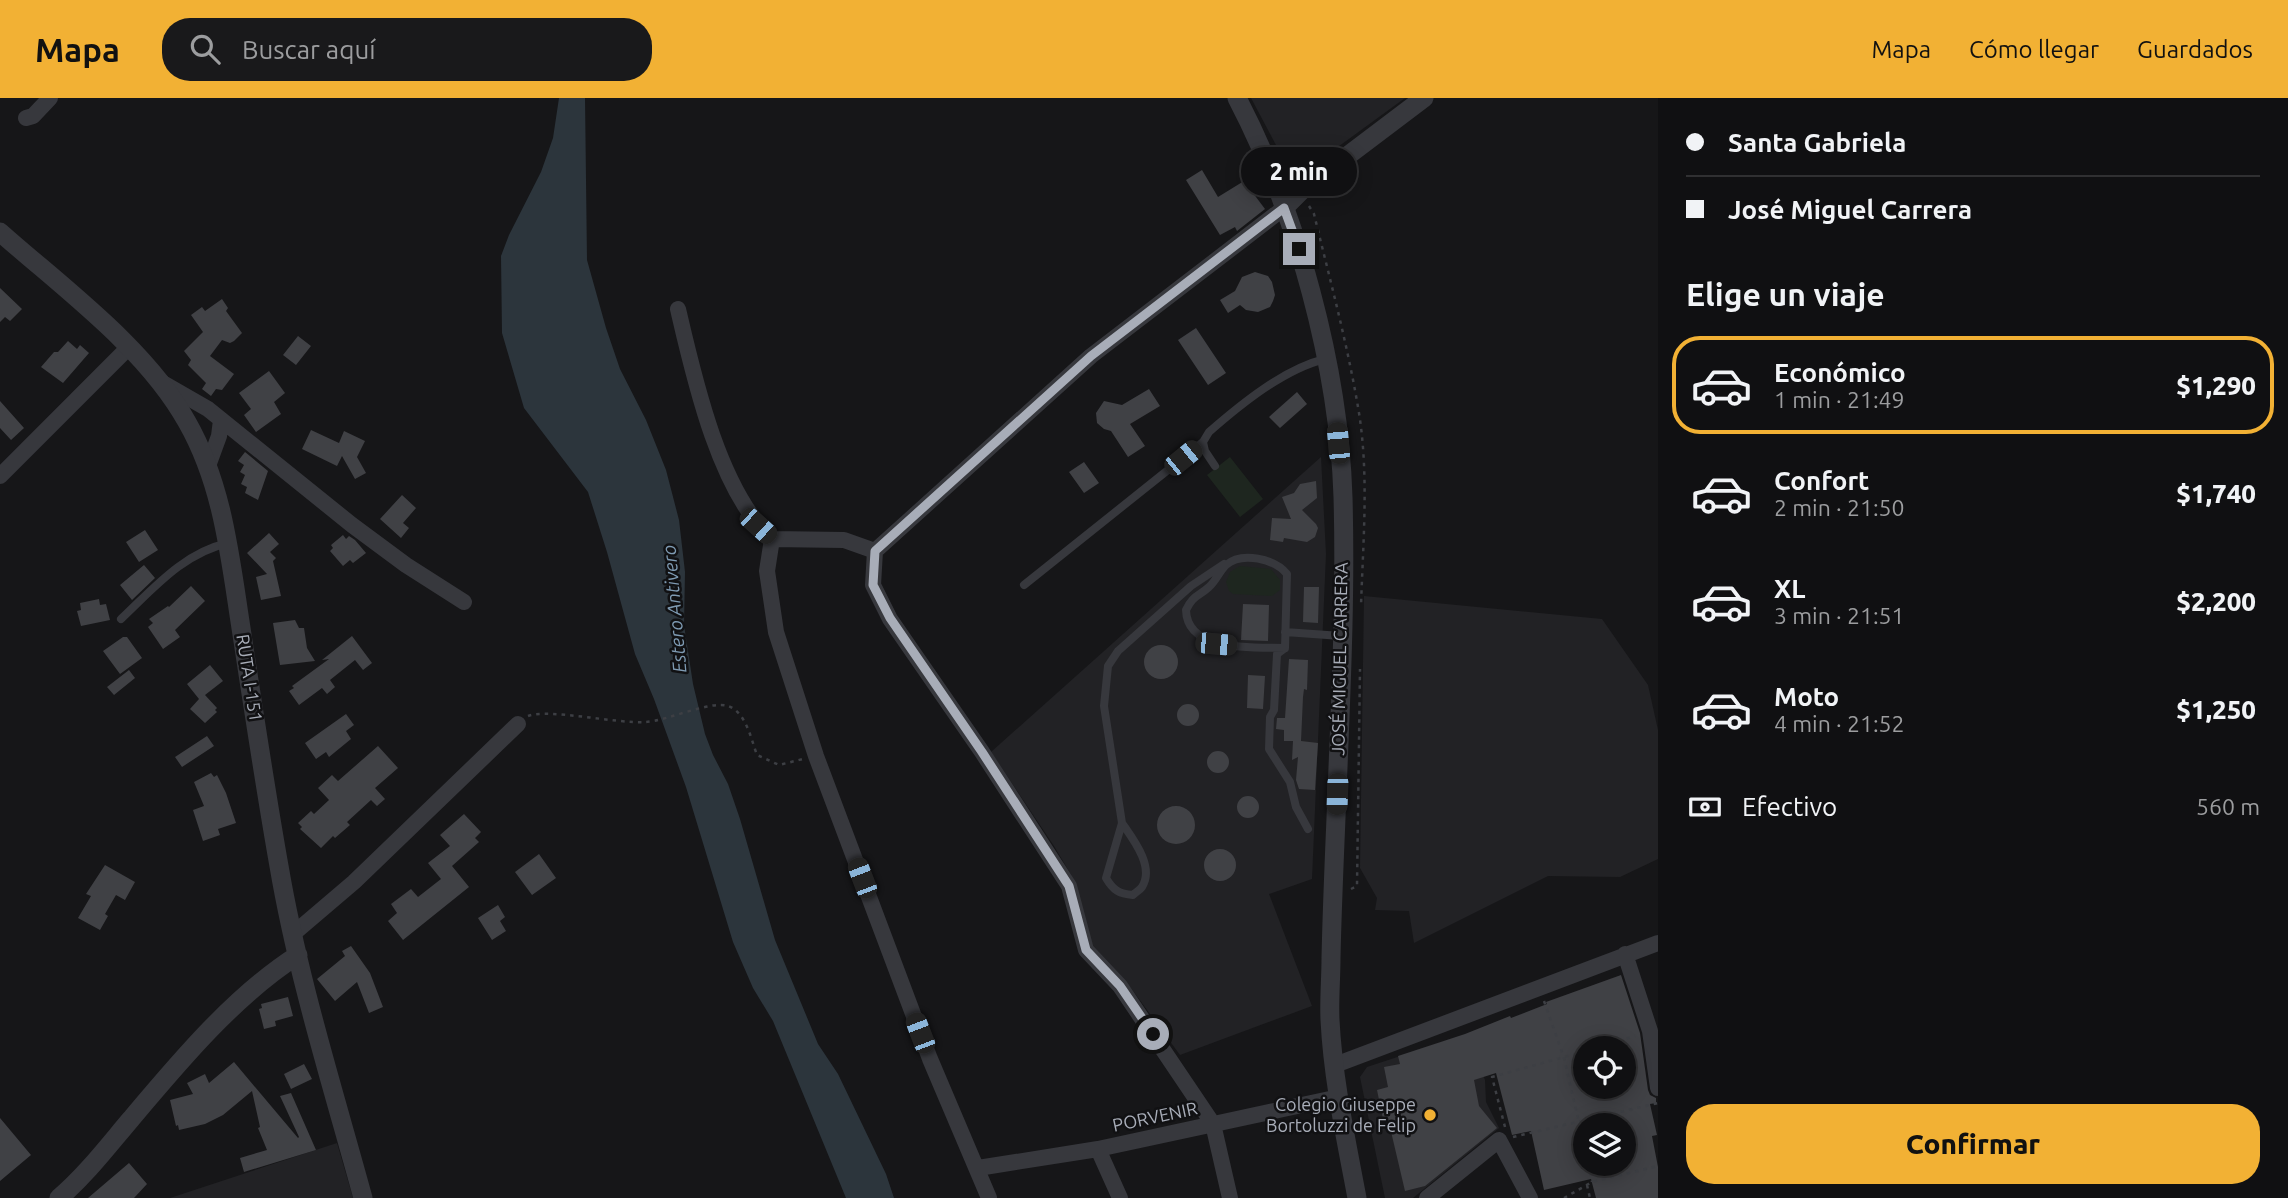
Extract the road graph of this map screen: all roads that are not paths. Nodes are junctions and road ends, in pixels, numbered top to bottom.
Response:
1 (50, 98) edge
2 (1237, 98) edge
3 (1424, 98) edge
4 (26, 118) dead end
5 (1284, 208) junction
6 (0, 232) edge
7 (678, 309) dead end
8 (129, 347) junction
9 (1325, 359) junction
10 (159, 381) junction
11 (221, 420) junction
12 (1203, 442) junction
13 (208, 466) junction
14 (1215, 466) dead end
15 (0, 477) edge
16 (772, 539) junction
17 (228, 543) junction
18 (875, 551) junction
19 (1233, 560) junction
20 (1024, 585) dead end
21 (464, 601) dead end
22 (121, 618) dead end
23 (1285, 632) junction
24 (1343, 637) junction
25 (1284, 648) junction
26 (518, 724) road end
27 (1122, 823) junction
28 (1308, 829) dead end
29 (293, 934) junction
30 (1658, 943) edge
31 (1625, 954) junction
32 (298, 955) junction
33 (1335, 1065) junction
34 (1658, 1088) edge
35 (1339, 1097) junction
36 (1213, 1124) junction
37 (1098, 1149) junction
38 (978, 1168) junction
39 (59, 1198) edge
40 (363, 1198) edge
41 (989, 1198) edge
42 (1120, 1198) edge
43 (1230, 1198) edge
44 (1357, 1198) edge
45 (1427, 1198) edge
46 (1530, 1198) edge

1 - 4 street
2 - 5 street, JOSÉ MIGUEL CARRERA
3 - 5 street
5 - 9 street, JOSÉ MIGUEL CARRERA
5 - 18 street
6 - 8 street, RUTA I-151
7 - 16 street
8 - 10 street, RUTA I-151
8 - 15 street
9 - 12 lane
9 - 24 street, JOSÉ MIGUEL CARRERA
10 - 11 street
10 - 13 street, RUTA I-151
11 - 13 street
11 - 21 street
12 - 14 lane
12 - 20 lane
13 - 17 street, RUTA I-151
16 - 18 street
16 - 38 street
17 - 22 lane
17 - 29 street, RUTA I-151
18 - 36 street
19 - 23 lane
19 - 25 lane
19 - 27 lane
23 - 24 lane
23 - 25 lane
24 - 33 street, JOSÉ MIGUEL CARRERA
25 - 28 lane
26 - 29 street
27 - 27 lane
29 - 32 street, RUTA I-151
30 - 31 street
31 - 33 street
31 - 34 street
32 - 39 street
32 - 40 street, RUTA I-151
33 - 35 street, JOSÉ MIGUEL CARRERA
35 - 36 street, PORVENIR
35 - 44 street, JOSÉ MIGUEL CARRERA
36 - 37 street, PORVENIR
36 - 43 street
37 - 38 street, PORVENIR
37 - 42 street
38 - 41 street
45 - 46 street

